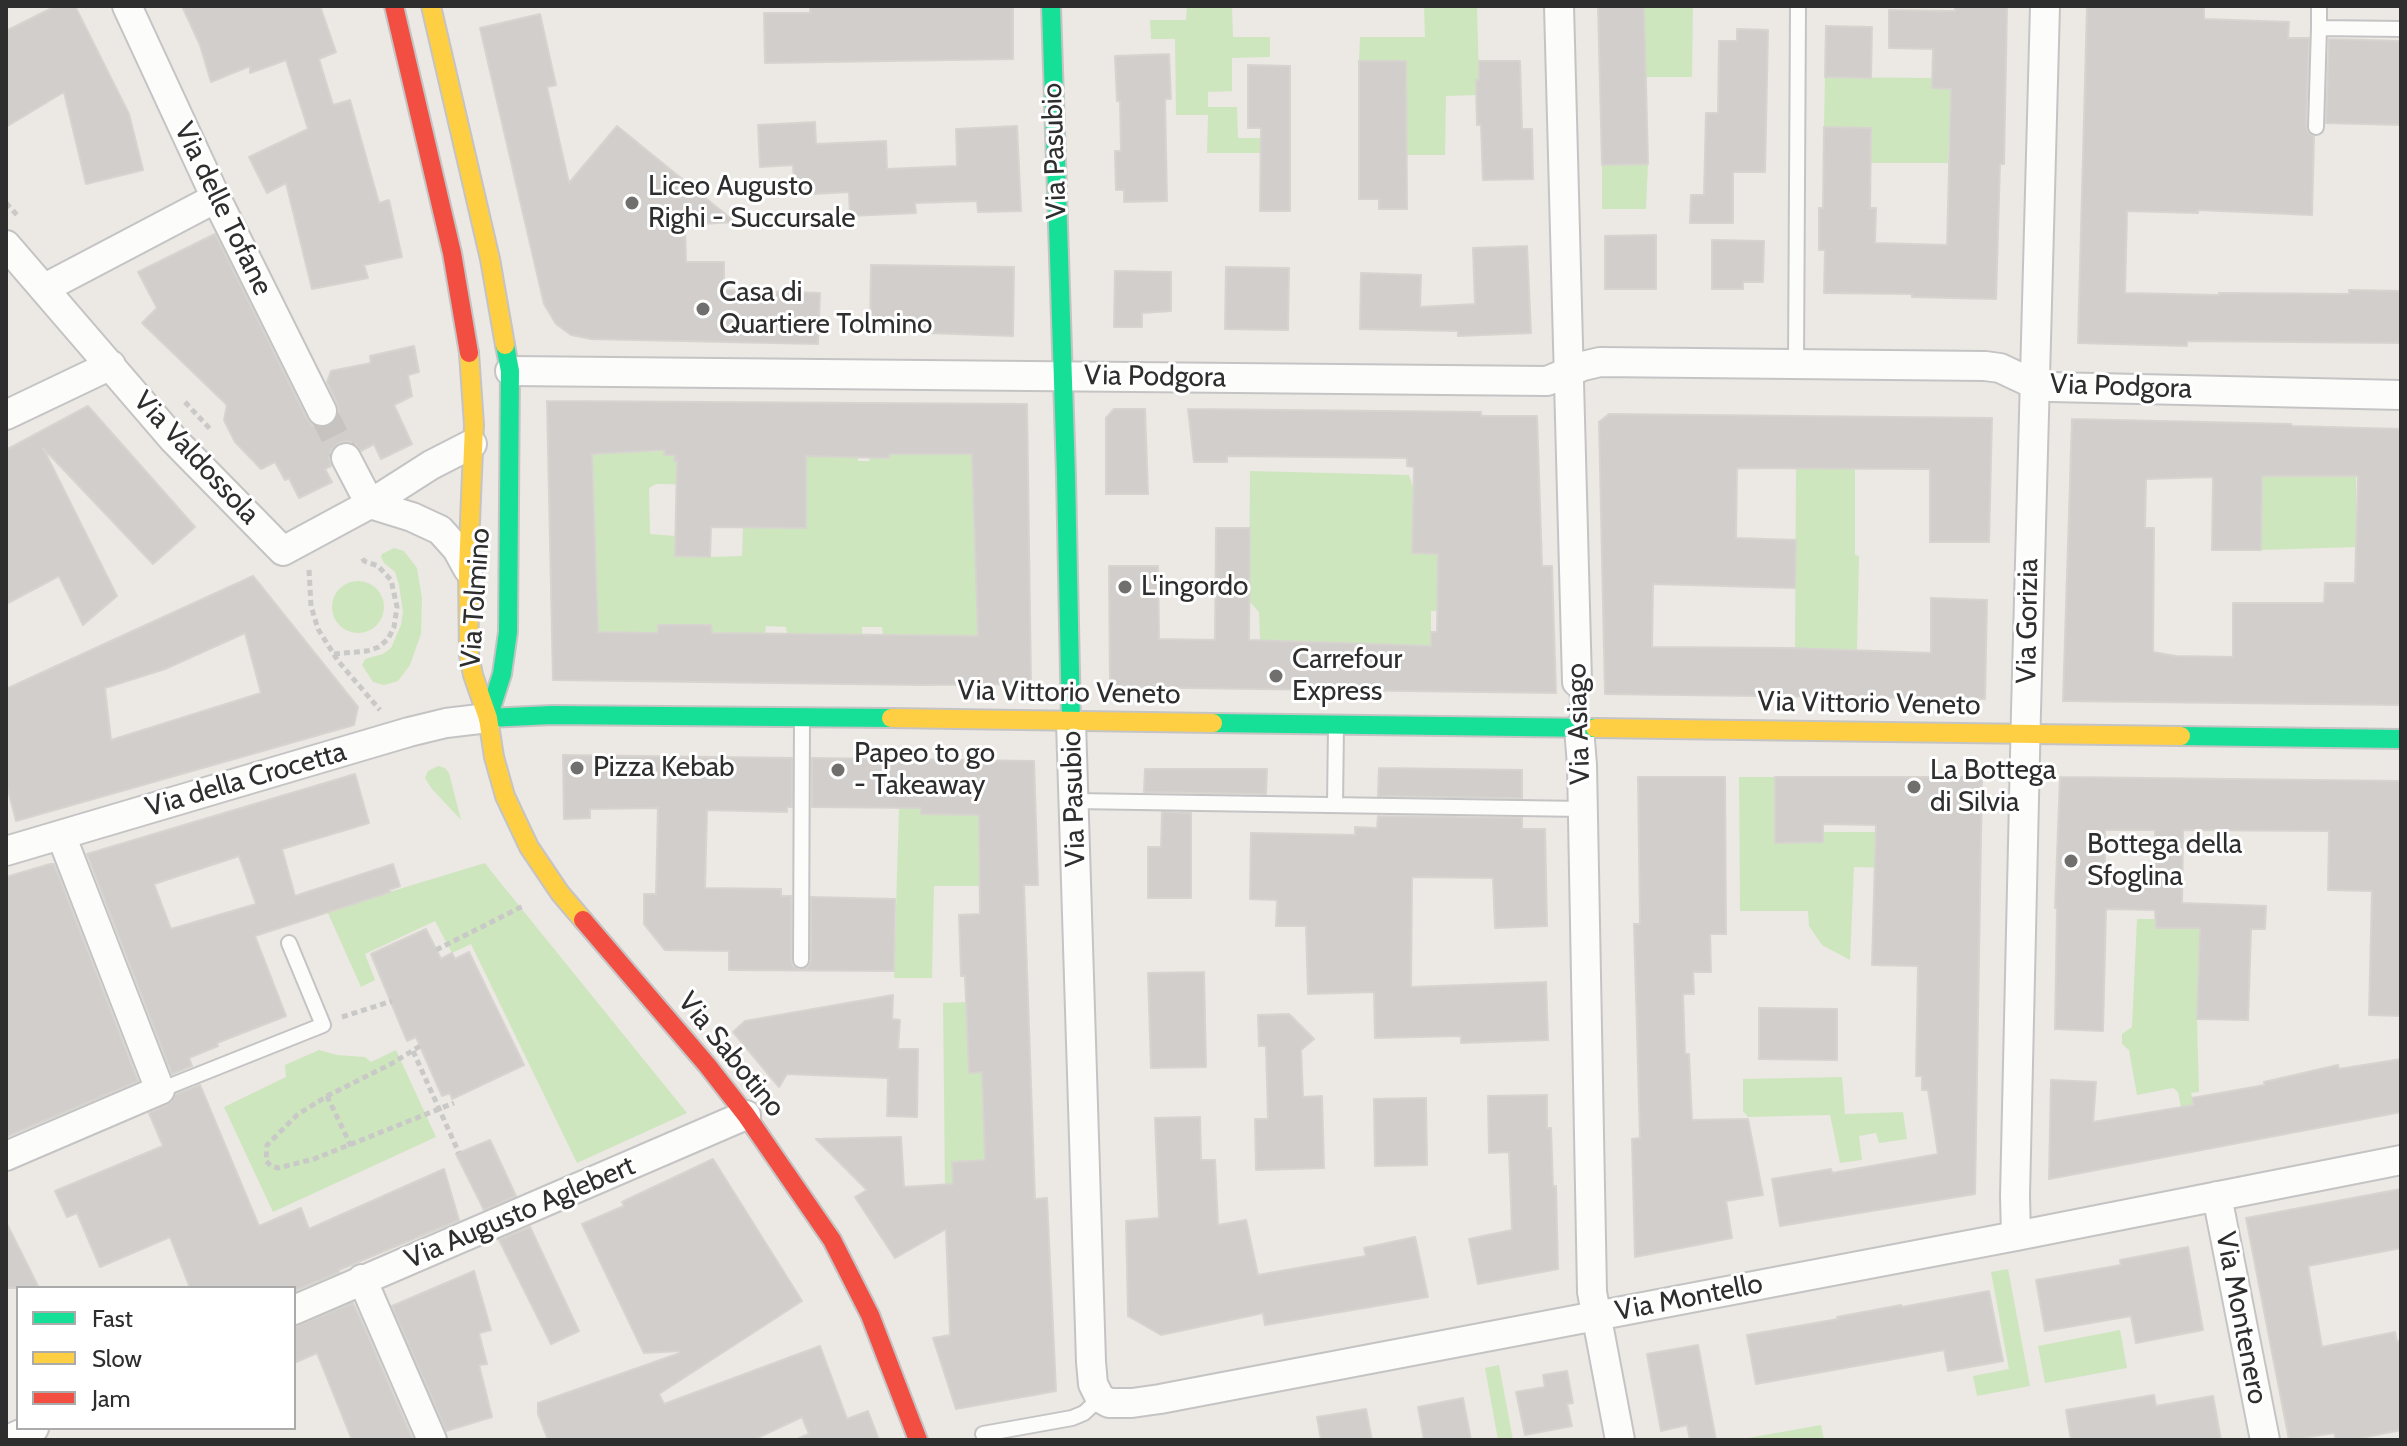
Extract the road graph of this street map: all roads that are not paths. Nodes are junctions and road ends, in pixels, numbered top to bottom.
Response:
1 (127, 6) edge
2 (394, 6) edge
3 (431, 6) edge
4 (1051, 6) edge
5 (1559, 6) edge
6 (1798, 6) edge
7 (2045, 6) edge
8 (2319, 6) edge
9 (2319, 28) junction
10 (2401, 29) edge
11 (2316, 127) dead end
12 (216, 198) junction
13 (6, 245) edge
14 (45, 288) junction
15 (1796, 364) junction
16 (111, 365) junction
17 (510, 371) junction
18 (1569, 372) junction
19 (1063, 376) junction
20 (2034, 384) junction
21 (2401, 395) edge
22 (322, 411) tunnel mouth
23 (6, 415) edge
24 (472, 444) junction
25 (346, 458) tunnel mouth
26 (370, 504) junction
27 (468, 570) junction
28 (1577, 682) joint
29 (802, 717) junction
30 (488, 718) junction
31 (1071, 722) junction
32 (1336, 725) junction
33 (1579, 728) junction
34 (2025, 734) junction
35 (2401, 739) edge
36 (1075, 801) junction
37 (1335, 805) junction
38 (1582, 809) junction
39 (61, 835) junction
40 (6, 851) edge
41 (289, 943) dead end
42 (801, 960) dead end
43 (160, 1090) junction
44 (746, 1115) junction
45 (6, 1156) edge
46 (2401, 1160) edge
47 (2217, 1196) junction
48 (2016, 1236) junction
49 (362, 1279) junction
50 (296, 1309) edge
51 (1596, 1316) junction
52 (1100, 1398) junction
53 (30, 1430) edge
54 (983, 1434) dead end
55 (7, 1440) edge
56 (432, 1440) edge
57 (918, 1440) edge
58 (1620, 1440) edge
59 (2265, 1440) edge

1 - 12 street, Via delle Tofane
2 - 24 street, Via Tolmino
3 - 17 street, Via Tolmino
4 - 19 street, Via Pasubio
5 - 18 street, Via Asiago
6 - 15 lane
7 - 20 street, Via Gorizia
8 - 9 lane
9 - 10 lane
9 - 11 lane
12 - 14 street
12 - 22 street, Via delle Tofane
13 - 14 street, Via Valdossola
14 - 16 street, Via Valdossola
15 - 18 street, Via Podgora
15 - 20 street, Via Podgora
16 - 23 street
16 - 26 street, Via Valdossola
17 - 19 street, Via Podgora
17 - 30 street, Via Tolmino
18 - 19 street, Via Podgora
18 - 28 street, Via Asiago
19 - 31 street, Via Pasubio
20 - 21 street, Via Podgora
20 - 34 street, Via Gorizia
24 - 26 street, Via Valdossola
24 - 27 street, Via Tolmino
25 - 26 street
26 - 27 street
27 - 30 street, Via Tolmino
28 - 33 lane, Via Asiago
29 - 30 street, Via Vittorio Veneto
29 - 31 street, Via Vittorio Veneto
29 - 42 lane
30 - 39 street, Via della Crocetta
30 - 44 street, Via Sabotino
31 - 32 street, Via Vittorio Veneto
31 - 36 street, Via Pasubio
32 - 33 street, Via Vittorio Veneto
32 - 37 lane
33 - 34 street, Via Vittorio Veneto
33 - 38 street, Via Asiago
34 - 35 street, Via Vittorio Veneto
34 - 48 street, Via Gorizia
36 - 37 lane
36 - 52 street, Via Pasubio
37 - 38 lane
38 - 51 street, Via Asiago
39 - 40 street, Via della Crocetta
39 - 43 street
41 - 43 lane
43 - 45 street
44 - 49 street, Via Augusto Aglebert
44 - 57 street, Via Sabotino
46 - 47 street, Via Montello
47 - 48 street, Via Montello
47 - 59 street, Via Montenero
48 - 51 street, Via Montello
49 - 50 street, Via Augusto Aglebert
49 - 56 street
51 - 52 street, Via Montello
51 - 58 street, Via Asiago
52 - 54 lane
53 - 55 street

